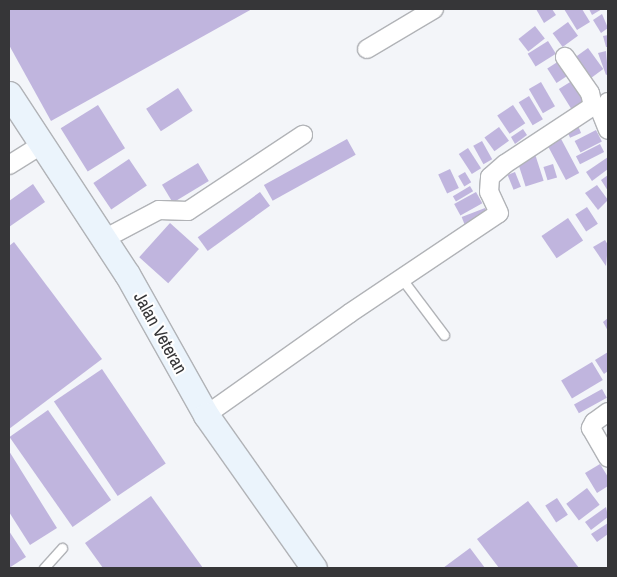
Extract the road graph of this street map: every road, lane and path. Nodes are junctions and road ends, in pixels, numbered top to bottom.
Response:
1 (434, 9) edge
2 (367, 49) dead end
3 (565, 58) dead end
4 (9, 94) edge
5 (608, 102) edge
6 (608, 130) edge
7 (303, 135) dead end
8 (43, 144) junction
9 (9, 165) edge
10 (104, 239) junction
11 (402, 279) junction
12 (444, 335) dead end
13 (608, 412) edge
14 (206, 415) junction
15 (608, 458) edge
16 (62, 548) dead end
17 (44, 568) edge
18 (314, 568) edge

1 - 2 street
3 - 11 street
4 - 8 main road, Jalan Veteran
5 - 6 street
7 - 10 street
8 - 9 street
8 - 10 main road, Jalan Veteran
10 - 14 main road, Jalan Veteran
11 - 12 lane
11 - 14 street
13 - 15 street
14 - 18 main road, Jalan Veteran
16 - 17 lane

